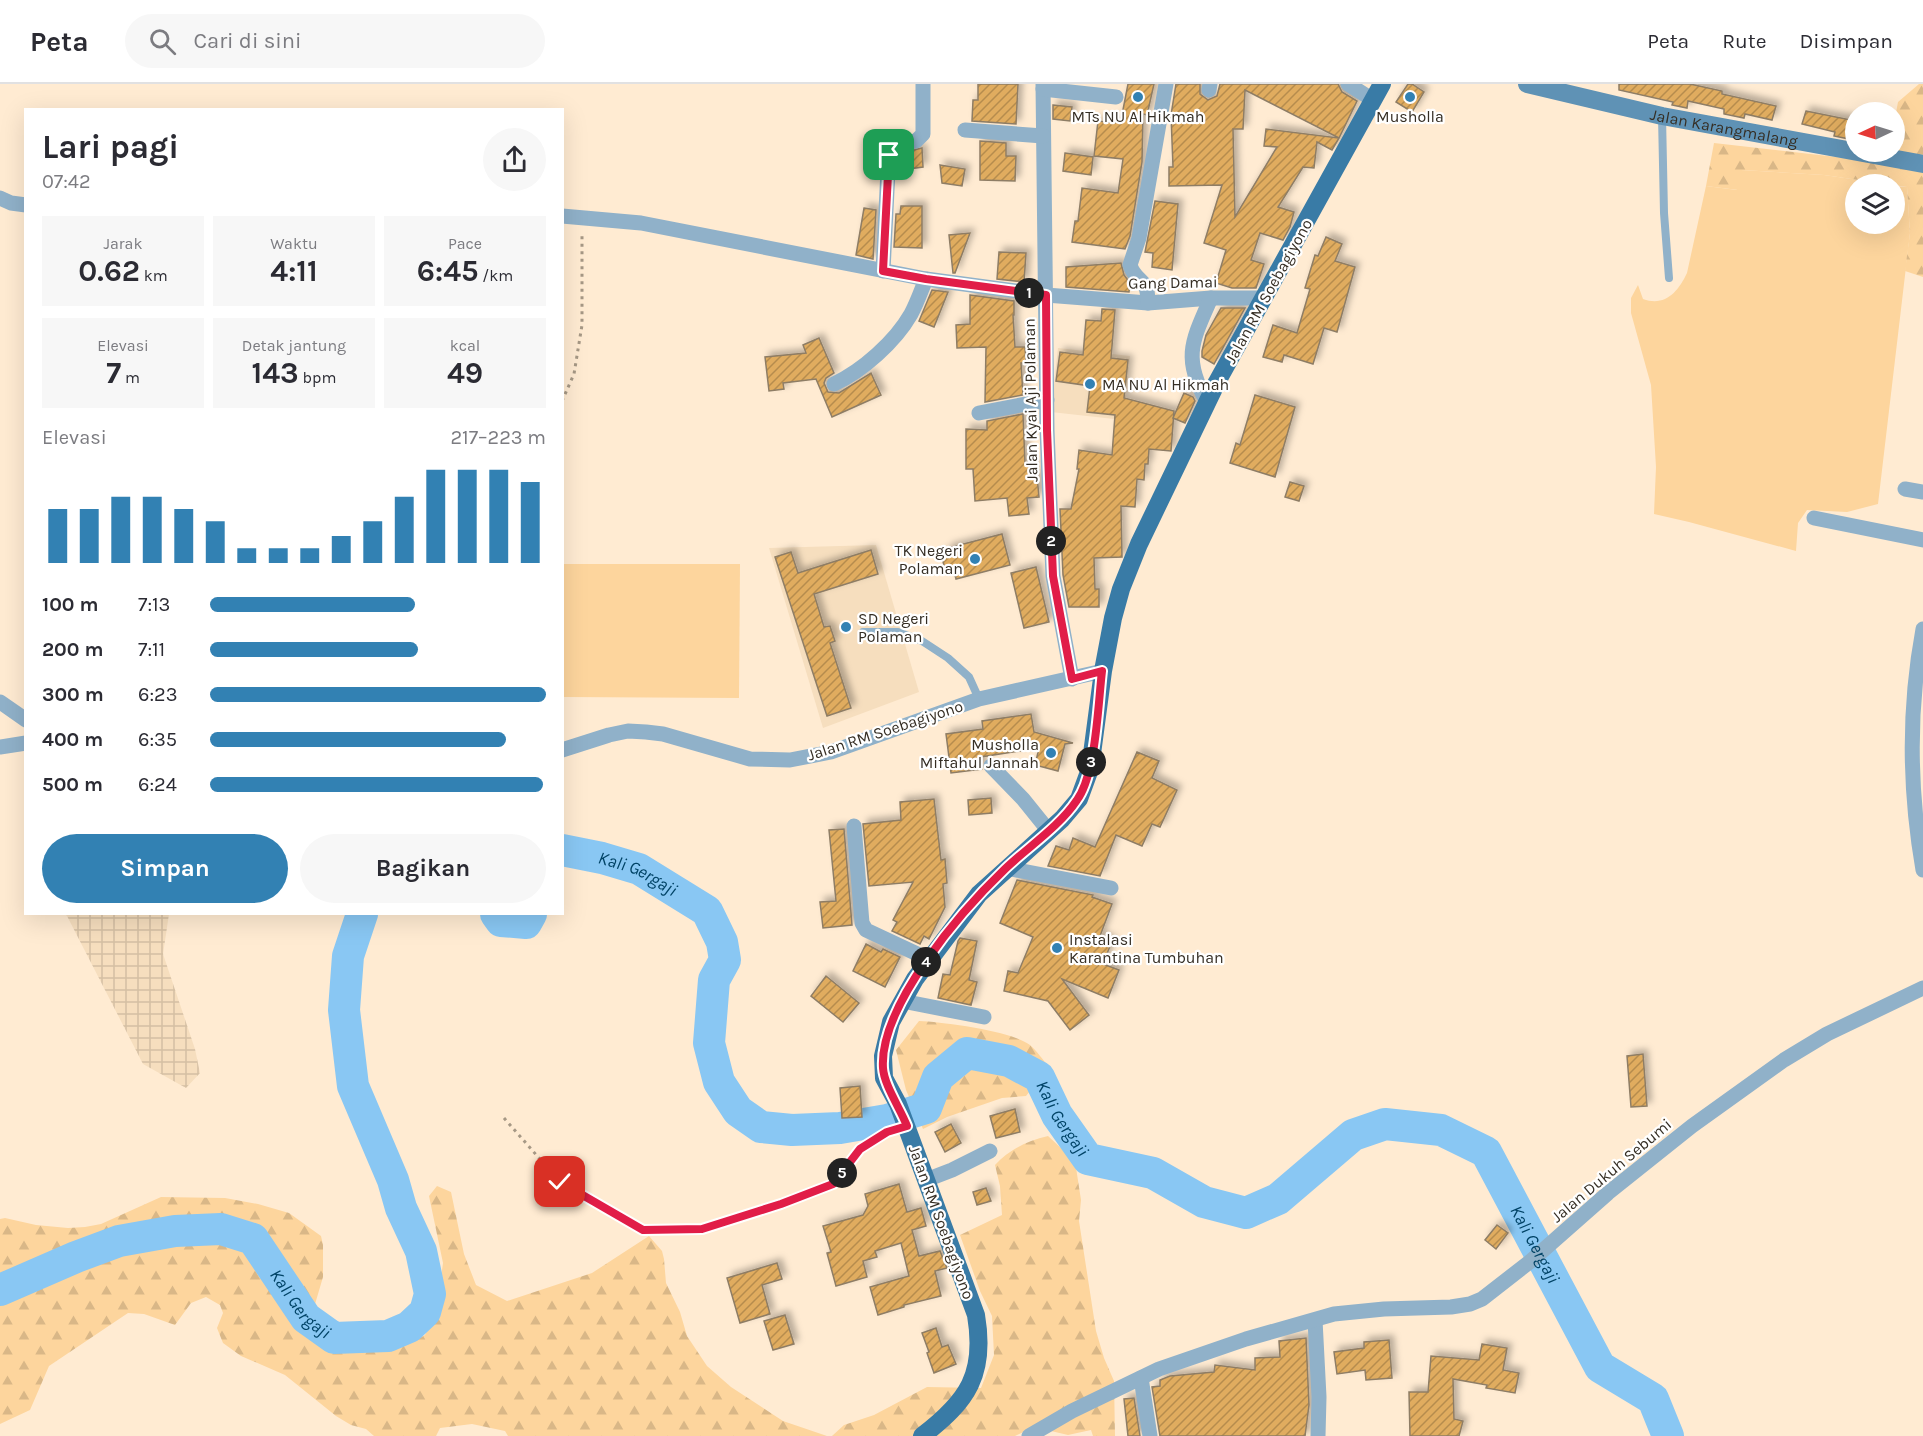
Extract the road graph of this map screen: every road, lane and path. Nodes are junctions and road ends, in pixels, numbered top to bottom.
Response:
1 (923, 84) edge
2 (1166, 84) edge
3 (1348, 84) edge
4 (1382, 84) edge
5 (1527, 84) edge
6 (1043, 86) edge
7 (1116, 97) dead end
8 (1374, 100) junction
9 (1662, 116) junction
10 (965, 130) dead end
11 (1043, 136) junction
12 (1923, 164) edge
13 (0, 198) edge
14 (24, 205) edge
15 (564, 216) edge
16 (582, 219) junction
17 (883, 271) junction
18 (1669, 278) dead end
19 (926, 279) junction
20 (1046, 295) junction
21 (1211, 298) junction
22 (1265, 298) junction
23 (1148, 303) junction
24 (834, 384) dead end
25 (564, 396) edge
26 (1047, 399) junction
27 (1207, 402) junction
28 (979, 413) dead end
29 (1905, 489) dead end
30 (1923, 492) edge
31 (1815, 518) dead end
32 (1923, 540) edge
33 (1923, 629) edge
34 (863, 632) dead end
35 (1102, 671) junction
36 (1072, 679) junction
37 (979, 699) junction
38 (0, 702) edge
39 (24, 719) edge
40 (24, 743) edge
41 (0, 747) edge
42 (564, 749) edge
43 (991, 766) dead end
44 (1918, 790) edge
45 (1055, 824) junction
46 (854, 826) dead end
47 (1006, 868) junction
48 (1923, 870) edge
49 (1111, 888) dead end
50 (928, 959) junction
51 (1923, 988) edge
52 (902, 1001) junction
53 (984, 1017) dead end
54 (903, 1117) junction
55 (504, 1118) dead end
56 (990, 1151) dead end
57 (926, 1180) junction
58 (1315, 1320) junction
59 (1141, 1378) junction
60 (922, 1436) edge
61 (1029, 1436) edge
62 (1150, 1436) edge
63 (1318, 1436) edge

1 - 17 street
2 - 23 street
3 - 8 street
4 - 8 main road, Jalan RM Soebagiyono
5 - 9 street, Jalan Karangmalang
6 - 7 street
6 - 11 street, Jalan Kyai Aji Polaman
8 - 22 main road, Jalan RM Soebagiyono
9 - 12 street, Jalan Karangmalang
9 - 18 lane
10 - 11 street
11 - 20 street, Jalan Kyai Aji Polaman
13 - 14 street
15 - 16 street, Gang Damai
16 - 17 street, Gang Damai
16 - 25 path
17 - 19 street, Gang Damai
19 - 20 street, Gang Damai
19 - 24 street
20 - 23 street, Gang Damai
20 - 26 street, Jalan Kyai Aji Polaman
21 - 22 street, Gang Damai
21 - 23 street, Gang Damai
21 - 27 street
22 - 27 main road, Jalan RM Soebagiyono
26 - 28 street
26 - 36 street, Jalan Kyai Aji Polaman
27 - 35 main road, Jalan RM Soebagiyono
29 - 30 street
31 - 32 street
33 - 44 street
34 - 37 lane
35 - 36 street, Jalan RM Soebagiyono
35 - 45 main road, Jalan RM Soebagiyono
36 - 37 street, Jalan RM Soebagiyono
37 - 42 street, Jalan RM Soebagiyono
38 - 39 street
40 - 41 street
43 - 45 street
44 - 48 street
45 - 47 main road, Jalan RM Soebagiyono
46 - 50 street
47 - 49 street
47 - 50 main road, Jalan RM Soebagiyono
50 - 52 main road, Jalan RM Soebagiyono
51 - 58 street, Jalan Dukuh Sebumi
52 - 53 street
52 - 54 main road, Jalan RM Soebagiyono
54 - 55 path
54 - 57 main road, Jalan RM Soebagiyono
56 - 57 street
57 - 60 main road, Jalan RM Soebagiyono
58 - 59 street, Jalan Dukuh Sebumi
58 - 63 street
59 - 61 street, Jalan Dukuh Sebumi
59 - 62 street

